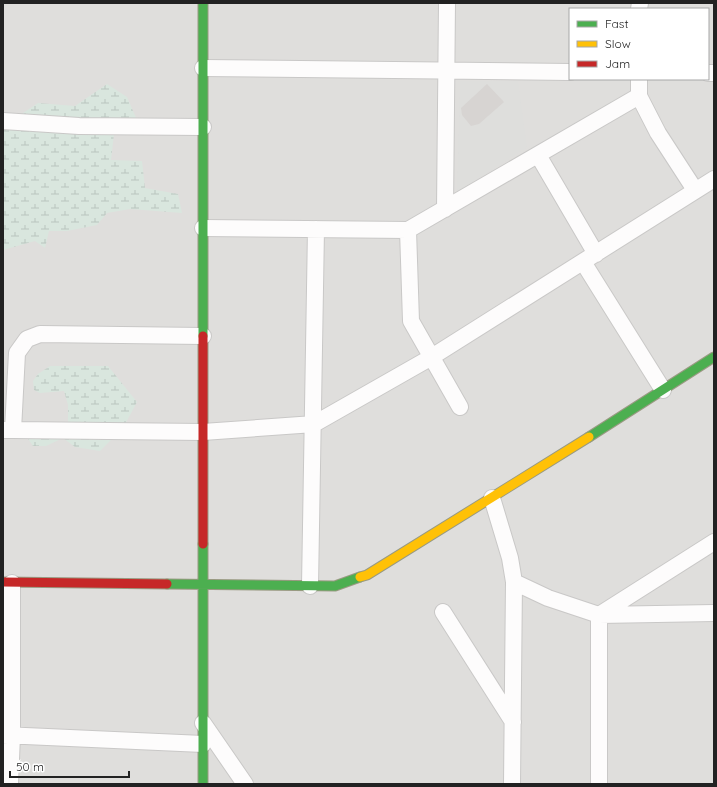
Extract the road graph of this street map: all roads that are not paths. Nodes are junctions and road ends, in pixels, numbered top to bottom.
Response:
1 (203, 3) edge
2 (447, 3) edge
3 (203, 68) junction
4 (446, 70) junction
5 (569, 72) edge
6 (639, 80) edge
7 (639, 96) junction
8 (3, 121) edge
9 (203, 127) junction
10 (538, 154) junction
11 (714, 178) edge
12 (695, 190) junction
13 (445, 209) junction
14 (203, 228) junction
15 (316, 229) junction
16 (408, 230) junction
17 (589, 258) junction
18 (203, 336) junction
19 (714, 357) edge
20 (430, 358) junction
21 (663, 390) junction
22 (460, 407) dead end
23 (314, 424) junction
24 (8, 430) edge
25 (203, 432) junction
26 (492, 498) junction
27 (714, 542) edge
28 (514, 582) junction
29 (7, 583) edge
30 (203, 585) junction
31 (310, 586) junction
32 (443, 612) dead end
33 (714, 613) edge
34 (599, 615) junction
35 (513, 722) junction
36 (203, 723) junction
37 (8, 735) edge
38 (203, 744) junction
39 (10, 784) edge
40 (203, 784) edge
41 (245, 784) edge
42 (512, 784) edge
43 (599, 784) edge

1 - 3 street
2 - 4 street
3 - 4 street
3 - 9 street
4 - 5 street
4 - 13 street
6 - 7 street
7 - 10 street
7 - 12 street
8 - 9 street
9 - 14 street
10 - 13 street
10 - 17 street
11 - 12 street
12 - 17 street
13 - 16 street
14 - 15 street
14 - 18 street
15 - 16 street
15 - 23 street
16 - 20 street
17 - 20 street
17 - 21 street
18 - 24 street
18 - 25 street
19 - 21 street
20 - 22 street
20 - 23 street
21 - 26 street
23 - 25 street
23 - 31 street
24 - 25 street
25 - 30 street
26 - 28 street
26 - 31 street
27 - 34 street
28 - 34 street
28 - 35 street
29 - 30 street
29 - 37 street
30 - 31 street
30 - 36 street
32 - 35 street
33 - 34 street
34 - 43 street
35 - 42 street
36 - 38 street
36 - 41 street
37 - 38 street
37 - 39 street
38 - 40 street

